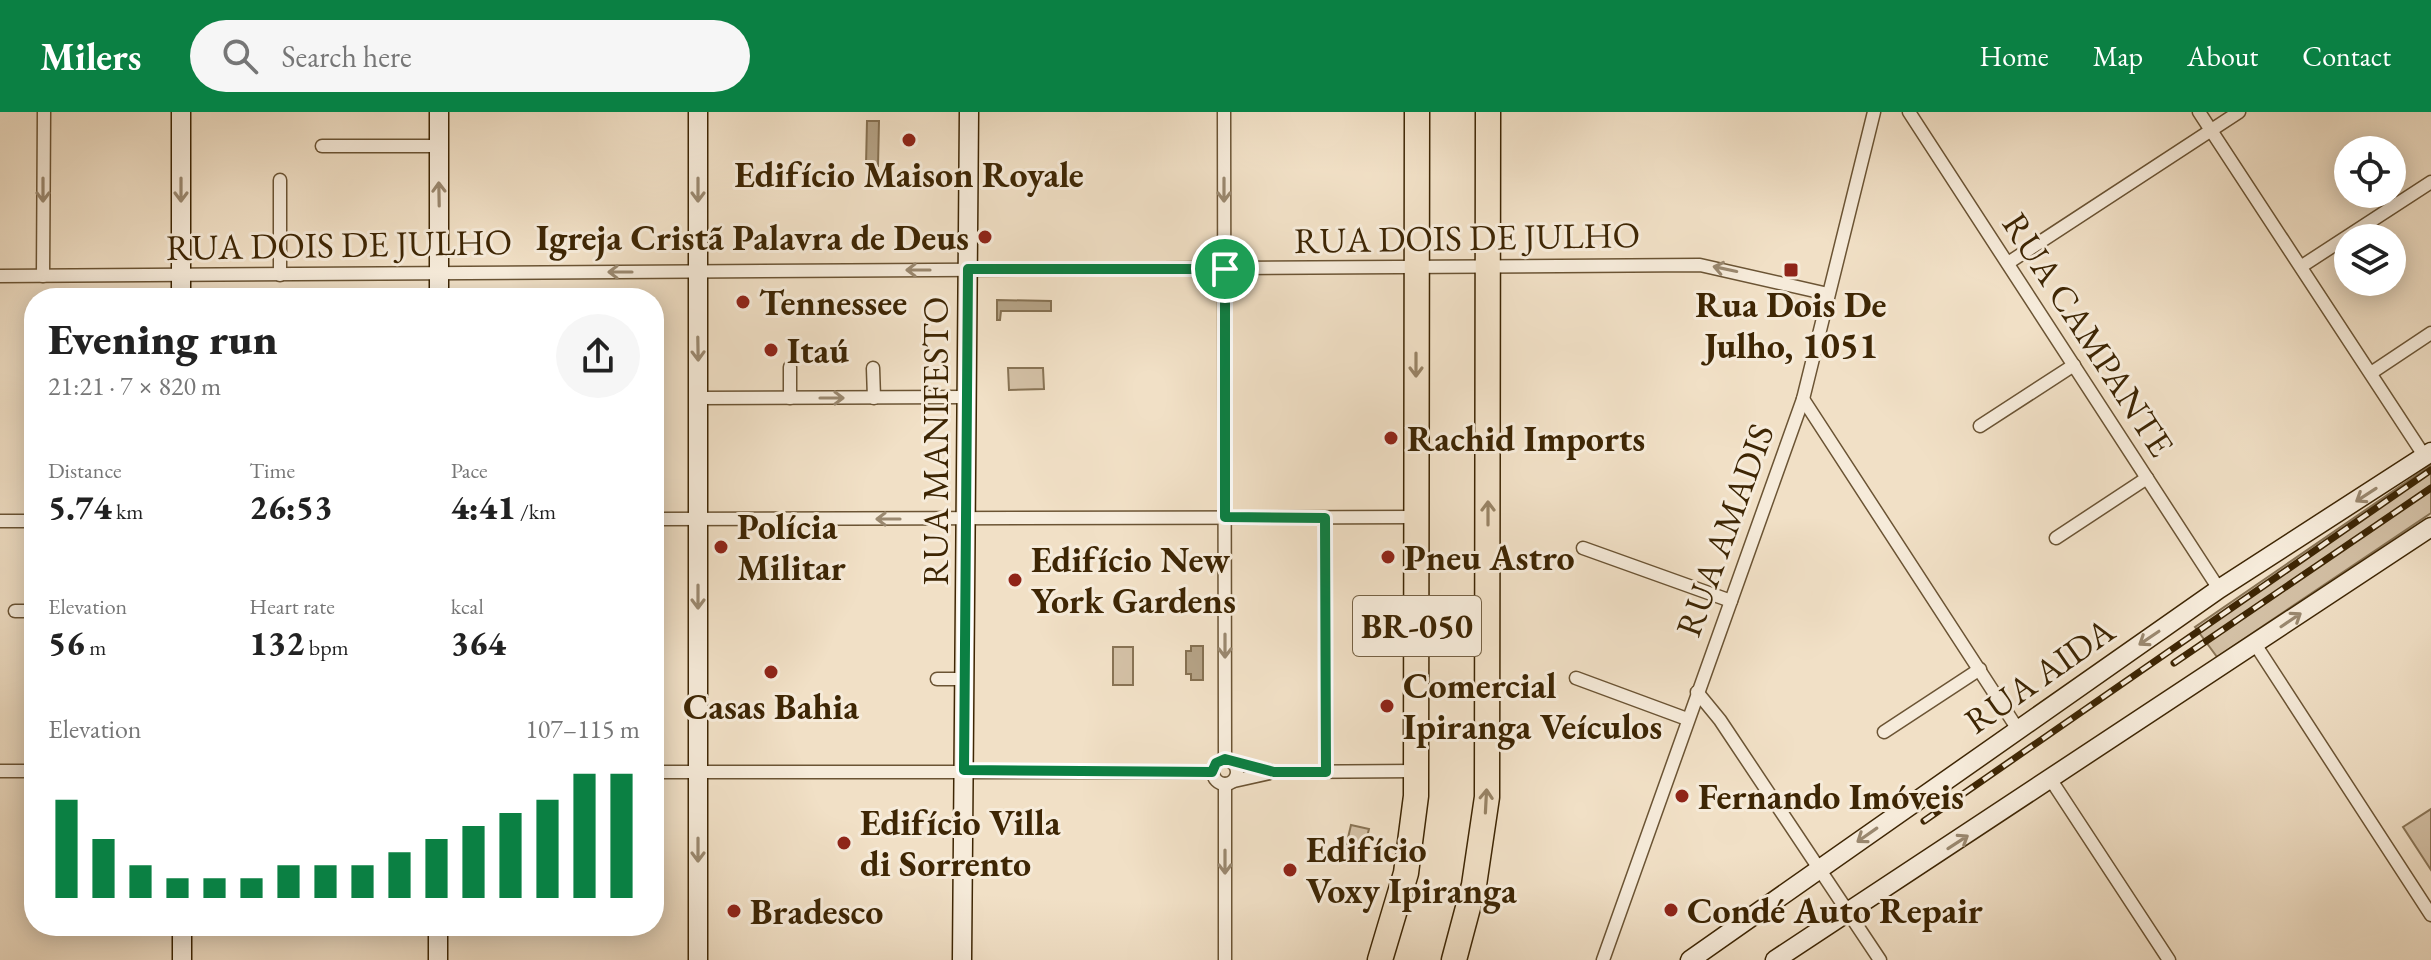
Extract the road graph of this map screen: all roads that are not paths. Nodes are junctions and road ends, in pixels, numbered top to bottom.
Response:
1 (44, 112) edge
2 (181, 112) edge
3 (439, 112) edge
4 (698, 112) edge
5 (969, 112) edge
6 (1224, 112) edge
7 (1417, 112) edge
8 (1488, 112) edge
9 (1874, 112) edge
10 (1909, 112) edge
11 (2199, 112) edge
12 (2239, 112) edge
13 (2212, 131) junction
14 (322, 146) dead end
15 (439, 146) junction
16 (280, 180) dead end
17 (2431, 182) edge
18 (2008, 263) junction
19 (2302, 266) junction
20 (1425, 268) junction
21 (1479, 268) junction
22 (968, 269) junction
23 (1225, 269) junction
24 (698, 271) junction
25 (440, 272) junction
26 (280, 275) junction
27 (0, 276) edge
28 (43, 276) junction
29 (181, 276) junction
30 (181, 288) edge
31 (439, 288) edge
32 (1828, 294) junction
33 (2431, 333) edge
34 (2074, 365) junction
35 (790, 367) dead end
36 (873, 368) dead end
37 (2371, 373) junction
38 (967, 397) junction
39 (698, 398) junction
40 (790, 398) junction
41 (874, 398) junction
42 (1803, 399) junction
43 (1980, 426) dead end
44 (2428, 454) edge
45 (2147, 478) junction
46 (1225, 517) junction
47 (1416, 517) junction
48 (1325, 518) junction
49 (664, 519) edge
50 (698, 519) junction
51 (966, 519) junction
52 (0, 521) edge
53 (24, 521) edge
54 (2431, 527) edge
55 (2056, 538) dead end
56 (1583, 548) dead end
57 (2219, 589) junction
58 (1731, 601) junction
59 (15, 611) dead end
60 (24, 611) edge
61 (2255, 644) junction
62 (1980, 669) junction
63 (1576, 678) dead end
64 (937, 679) dead end
65 (965, 679) junction
66 (1697, 692) junction
67 (1687, 719) junction
68 (2017, 728) junction
69 (1884, 732) dead end
70 (1230, 761) junction
71 (964, 770) junction
72 (0, 771) edge
73 (24, 771) edge
74 (1417, 771) junction
75 (664, 772) edge
76 (699, 772) junction
77 (1212, 772) junction
78 (1274, 772) junction
79 (1326, 772) junction
80 (2051, 780) junction
81 (1230, 783) junction
82 (1820, 869) junction
83 (1848, 911) junction
84 (2431, 915) edge
85 (182, 936) edge
86 (438, 936) edge
87 (182, 960) edge
88 (438, 960) edge
89 (698, 960) edge
90 (962, 960) edge
91 (1225, 960) edge
92 (1380, 960) edge
93 (1454, 960) edge
94 (1603, 960) edge
95 (1690, 960) edge
96 (1775, 960) edge
97 (1880, 960) edge
98 (2169, 960) edge

1 -> 28 street
2 -> 29 street
3 - 15 street
4 -> 24 street
5 - 22 street, RUA MANIFESTO
6 -> 23 street
7 - 20 highway, BR-050
8 - 21 highway, BR-050
9 - 32 street, RUA AMADIS
10 - 18 street, RUA CAMPANTE
11 - 13 street
12 - 13 street
13 - 18 street
13 - 19 street
14 - 15 street
25 -> 15 street
16 - 26 street
17 - 19 street
18 - 34 street, RUA CAMPANTE
19 - 37 street
20 - 21 street, RUA DOIS DE JULHO
20 - 23 street, RUA DOIS DE JULHO
20 -> 47 highway, BR-050
32 -> 21 street, RUA DOIS DE JULHO
93 -> 21 highway, BR-050
22 - 23 street, RUA DOIS DE JULHO
22 -> 24 street, RUA DOIS DE JULHO
22 - 38 street, RUA MANIFESTO
23 - 46 street
24 -> 25 street, RUA DOIS DE JULHO
24 -> 39 street
25 - 26 street, RUA DOIS DE JULHO
25 - 31 street
26 - 29 street, RUA DOIS DE JULHO
27 - 28 street, RUA DOIS DE JULHO
28 - 29 street, RUA DOIS DE JULHO
29 - 30 street
32 - 42 street, RUA AMADIS
33 - 37 street
34 - 43 street
34 - 45 street, RUA CAMPANTE
35 - 40 street
36 - 41 street
37 - 44 street
38 - 41 street
38 - 51 street, RUA MANIFESTO
39 - 40 street
39 - 50 street
40 -> 41 street
42 - 58 street, RUA AMADIS
42 - 62 street
44 -> 57 street, RUA AIDA
45 - 55 street
45 - 57 street, RUA CAMPANTE
46 - 48 street
46 - 51 street
46 -> 70 street
47 - 48 street
47 - 74 highway, BR-050
48 - 79 street
49 - 50 street
51 -> 50 street
50 -> 76 street
51 - 65 street, RUA MANIFESTO
52 - 53 street
61 -> 54 street
56 - 58 street
57 -> 68 street, RUA AIDA
58 - 66 street, RUA AMADIS
59 - 60 street
61 - 80 street
61 - 84 street
62 - 68 street
62 - 69 street
63 - 67 street
64 - 65 street
65 - 71 street, RUA MANIFESTO
66 - 67 street, RUA AMADIS
66 - 82 street
67 - 94 street, RUA AMADIS
68 -> 82 street, RUA AIDA
70 - 77 street
70 - 78 street
70 - 81 street
71 - 76 street
71 - 77 street
71 - 90 street, RUA MANIFESTO
72 - 73 street
74 - 79 street
74 - 92 highway, BR-050
75 - 76 street
76 -> 89 street
77 - 81 street
78 - 79 street
78 - 81 street
83 -> 80 street
80 - 98 street
81 -> 91 street
82 - 83 street
82 - 95 street, RUA AIDA
83 - 96 street
83 - 97 street
85 - 87 street
86 - 88 street

